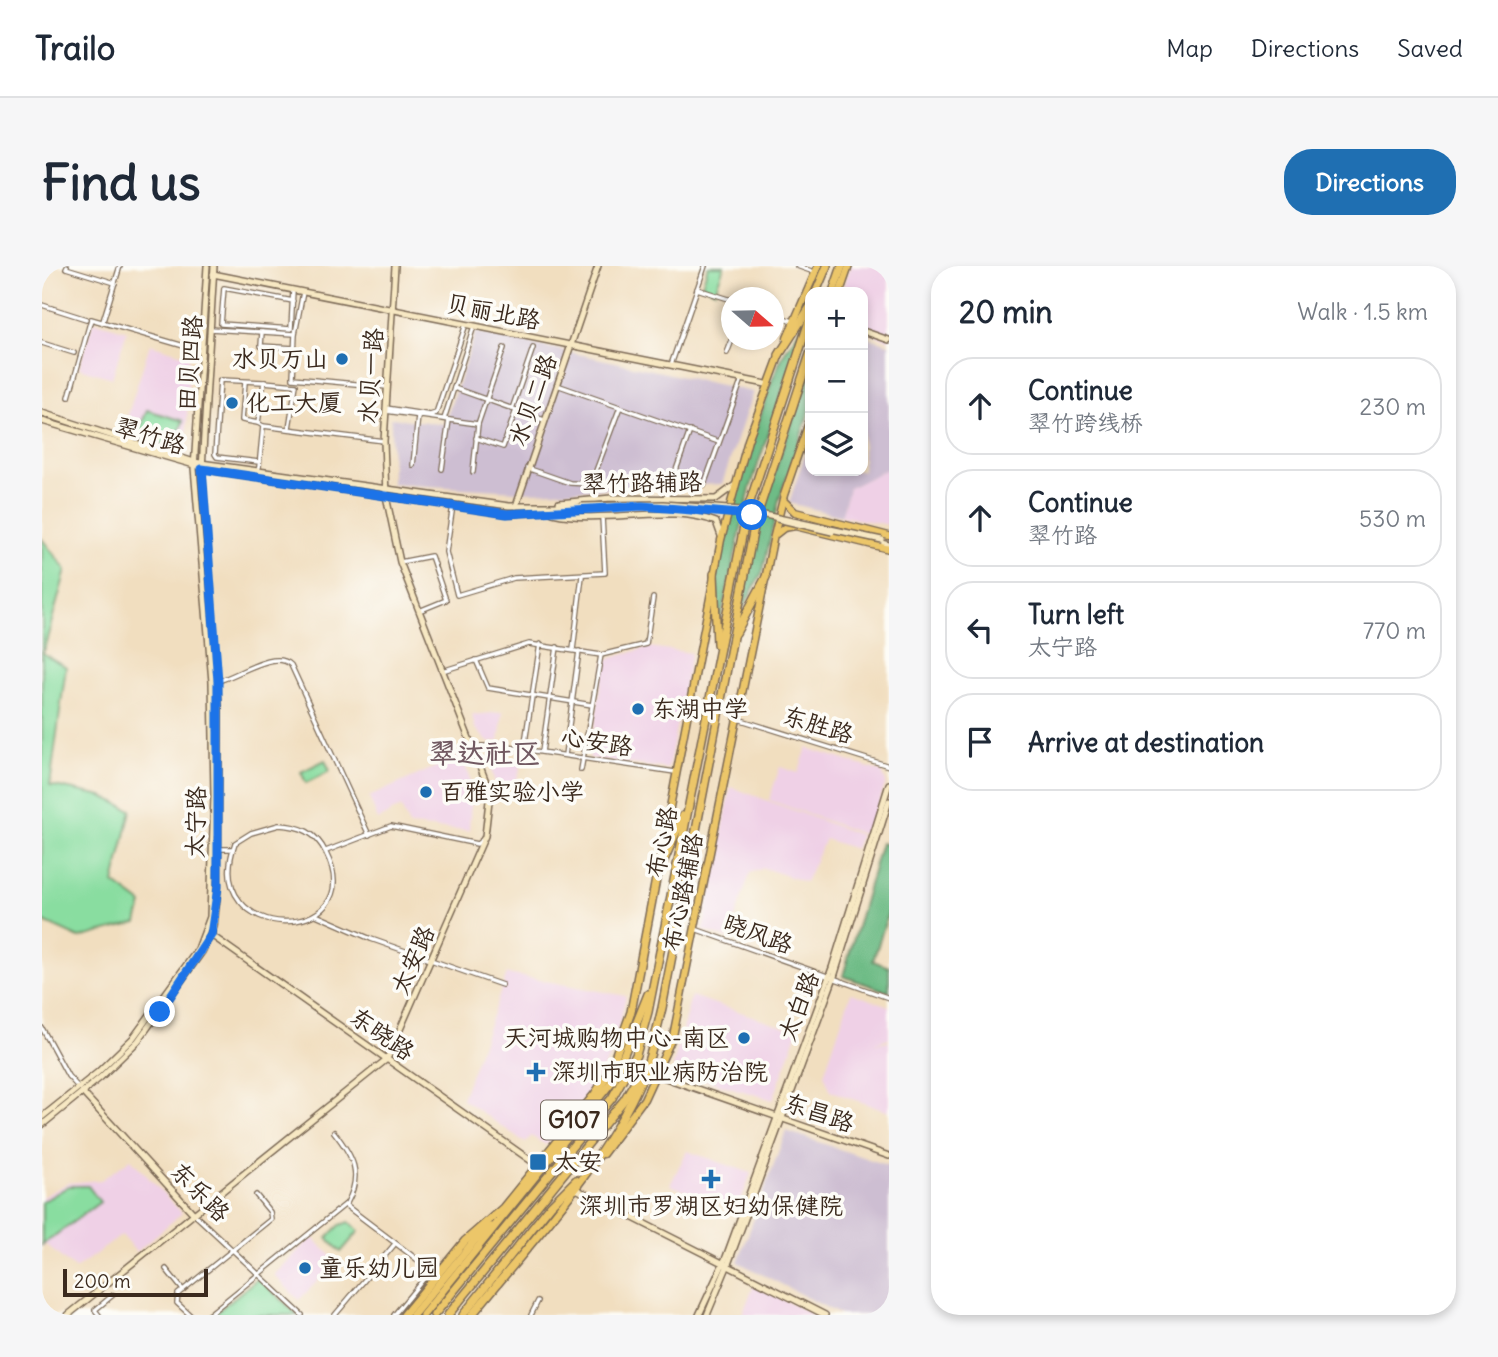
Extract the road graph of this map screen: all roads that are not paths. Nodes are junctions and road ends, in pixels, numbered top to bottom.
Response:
1 (67, 266) edge
2 (120, 266) edge
3 (207, 266) edge
4 (214, 266) edge
5 (396, 266) edge
6 (598, 266) edge
7 (705, 266) edge
8 (797, 266) edge
9 (828, 266) edge
10 (842, 266) edge
11 (849, 266) edge
12 (817, 269) edge
13 (214, 274) junction
14 (115, 283) junction
15 (820, 287) edge
16 (835, 287) edge
17 (842, 287) edge
18 (697, 289) junction
19 (293, 290) junction
20 (303, 292) junction
21 (721, 297) edge
22 (293, 301) junction
23 (42, 305) edge
24 (393, 310) junction
25 (805, 315) edge
26 (784, 318) edge
27 (89, 319) junction
28 (103, 322) junction
29 (794, 322) junction
30 (466, 324) junction
31 (474, 326) junction
32 (209, 329) junction
33 (262, 332) junction
34 (805, 333) edge
35 (868, 333) edge
36 (295, 334) junction
37 (889, 340) edge
38 (42, 343) edge
39 (572, 345) junction
40 (294, 348) junction
41 (504, 348) dead end
42 (533, 348) dead end
43 (728, 350) edge
44 (201, 351) junction
45 (74, 353) dead end
46 (727, 353) dead end
47 (779, 355) junction
48 (671, 365) junction
49 (805, 369) edge
50 (742, 379) junction
51 (245, 381) junction
52 (264, 382) junction
53 (766, 384) junction
54 (557, 385) junction
55 (387, 387) junction
56 (454, 388) junction
57 (69, 397) dead end
58 (486, 400) junction
59 (620, 407) junction
60 (386, 410) junction
61 (514, 410) junction
62 (204, 412) junction
63 (218, 412) junction
64 (42, 413) edge
65 (418, 416) junction
66 (446, 420) junction
67 (544, 420) junction
68 (42, 421) edge
69 (258, 423) junction
70 (478, 424) junction
71 (200, 425) junction
72 (263, 426) junction
73 (289, 428) junction
74 (690, 431) junction
75 (805, 434) edge
76 (477, 438) junction
77 (384, 441) junction
78 (719, 442) junction
79 (259, 462) junction
80 (194, 465) junction
81 (202, 466) junction
82 (412, 466) dead end
83 (527, 468) junction
84 (442, 469) dead end
85 (258, 471) junction
86 (473, 472) dead end
87 (704, 485) dead end
88 (735, 485) junction
89 (385, 488) junction
90 (784, 495) junction
91 (386, 496) junction
92 (666, 498) junction
93 (705, 500) junction
94 (453, 505) junction
95 (516, 506) junction
96 (546, 509) junction
97 (795, 512) junction
98 (602, 517) junction
99 (696, 517) junction
100 (795, 526) junction
101 (721, 540) junction
102 (773, 540) junction
103 (887, 543) edge
104 (400, 562) junction
105 (714, 574) junction
106 (582, 575) junction
107 (765, 577) junction
108 (653, 598) dead end
109 (419, 611) junction
110 (540, 644) junction
111 (557, 647) junction
112 (573, 650) junction
113 (729, 650) junction
114 (579, 651) junction
115 (718, 654) junction
116 (601, 655) junction
117 (476, 660) junction
118 (442, 671) junction
119 (218, 681) junction
120 (532, 695) junction
121 (550, 698) junction
122 (572, 702) junction
123 (592, 705) junction
124 (738, 719) junction
125 (472, 746) junction
126 (524, 749) junction
127 (542, 752) junction
128 (565, 755) junction
129 (583, 758) junction
130 (889, 766) edge
131 (582, 770) dead end
132 (675, 772) junction
133 (889, 784) edge
134 (889, 801) edge
135 (689, 803) junction
136 (369, 835) junction
137 (485, 836) junction
138 (219, 849) junction
139 (233, 849) junction
140 (326, 851) junction
141 (656, 879) junction
142 (316, 915) junction
143 (695, 929) junction
144 (209, 934) junction
145 (433, 960) junction
146 (655, 977) junction
147 (831, 979) junction
148 (502, 985) dead end
149 (889, 998) edge
150 (42, 1028) edge
151 (653, 1042) junction
152 (387, 1059) junction
153 (657, 1075) junction
154 (81, 1091) junction
155 (42, 1117) edge
156 (778, 1118) junction
157 (42, 1125) edge
158 (334, 1132) dead end
159 (889, 1156) edge
160 (537, 1165) junction
161 (588, 1172) junction
162 (574, 1188) junction
163 (256, 1195) dead end
164 (345, 1205) junction
165 (511, 1209) junction
166 (194, 1213) junction
167 (394, 1245) junction
168 (233, 1249) junction
169 (725, 1266) junction
170 (166, 1269) dead end
171 (259, 1274) junction
172 (183, 1290) junction
173 (113, 1295) dead end
174 (538, 1301) dead end
175 (68, 1315) edge
176 (99, 1315) edge
177 (190, 1315) edge
178 (208, 1315) edge
179 (302, 1315) edge
180 (335, 1315) edge
181 (394, 1315) edge
182 (404, 1315) edge
183 (413, 1315) edge
184 (424, 1315) edge
185 (434, 1315) edge
186 (448, 1315) edge
187 (463, 1315) edge
188 (472, 1315) edge
189 (531, 1315) edge
190 (699, 1315) edge
191 (706, 1315) edge
192 (825, 1315) edge

1 - 14 street
2 - 14 street
3 - 44 main road, 田贝四路
4 - 13 main road, 田贝四路
5 - 24 main road, 水贝一路
6 - 39 main road, 水贝二路
7 - 18 street
8 - 12 street
9 - 15 highway
10 - 16 highway
11 - 17 main road
12 - 29 main road, 布心路辅路
13 - 19 main road, 贝丽北路
13 - 32 main road, 田贝四路
14 - 28 street
18 - 21 street
18 - 48 street
19 - 20 main road, 贝丽北路
19 - 22 street
20 - 24 main road, 贝丽北路
20 - 36 street
22 - 22 street
23 - 27 street
24 - 30 main road, 贝丽北路
24 - 55 main road, 水贝一路
25 - 47 highway
26 - 29 street
27 - 28 street
27 - 57 street
28 - 44 street
29 - 47 main road, 布心路辅路
30 - 31 main road, 贝丽北路
30 - 60 street
31 - 39 main road, 贝丽北路
31 - 56 street
32 - 33 street
32 - 62 main road, 田贝四路
33 - 36 street
33 - 40 street
34 - 115 highway, 布心路 / G107
35 - 37 main road
36 - 40 street
38 - 45 street
39 - 48 main road, 贝丽北路
39 - 54 main road, 水贝二路
40 - 55 street
41 - 58 street
42 - 61 street
43 - 46 street
44 - 71 main road, 田贝四路
47 - 53 main road, 布心路辅路
48 - 50 main road, 贝丽北路
49 - 113 highway, 布心路 / G107
50 - 53 main road, 贝丽北路
50 - 78 street
51 - 52 street
51 - 63 street
51 - 69 street
52 - 69 street
52 - 73 street
53 - 88 main road, 布心路辅路
54 - 59 street
54 - 67 main road, 水贝二路
55 - 60 main road, 水贝一路
56 - 58 street
56 - 66 street
58 - 61 street
58 - 70 street
59 - 74 street
59 - 83 street
60 - 65 street
60 - 77 main road, 水贝一路
61 - 67 street
61 - 76 street
62 - 63 street
62 - 71 main road, 田贝四路
63 - 79 street
64 - 80 main road, 翠竹路
65 - 66 street
65 - 82 street
66 - 70 street
66 - 84 street
67 - 83 main road, 水贝二路
68 - 80 main road, 翠竹路
69 - 72 street
70 - 76 street
71 - 80 main road, 田贝四路
71 - 81 main road, 田贝四路
72 - 73 street
72 - 79 street
73 - 77 street
74 - 78 street
74 - 92 street
75 - 90 main road, 布心路辅路
76 - 86 street
77 - 89 main road, 水贝一路
78 - 87 street
79 - 85 street
80 - 81 main road, 翠竹路
80 - 144 main road, 太宁路
81 - 85 main road, 翠竹路
81 - 91 main road, 翠竹路
81 - 119 main road, 太宁路
83 - 95 main road, 水贝二路
85 - 89 main road, 翠竹路
88 - 93 main road, 翠竹路辅路
88 - 101 main road, 布心路辅路
89 - 91 main road, 太安路
89 - 95 main road, 翠竹路
90 - 97 main road
90 - 102 main road, 布心路辅路
91 - 94 main road, 翠竹路
91 - 104 main road, 太安路
92 - 93 main road, 翠竹路辅路
92 - 96 main road, 翠竹路辅路
93 - 99 main road
94 - 96 main road, 翠竹路
94 - 106 street
95 - 96 main road, 翠竹路
96 - 98 main road, 翠竹路辅路
96 - 103 main road, 翠竹路, bridge
97 - 100 main road
97 - 103 main road
98 - 99 main road, 翠竹路辅路
98 - 106 street
99 - 101 main road, 翠竹路辅路
100 - 102 main road
100 - 103 main road
101 - 105 main road, 布心路辅路
102 - 107 main road, 布心路辅路
104 - 109 main road, 太安路
104 - 109 street
105 - 115 highway
105 - 132 main road, 布心路辅路
106 - 112 street
107 - 113 highway
107 - 124 main road, 布心路辅路
108 - 116 street
109 - 118 main road, 太安路
110 - 111 street
110 - 117 street
110 - 120 street
111 - 112 street
111 - 121 street
112 - 114 street
113 - 151 highway, 布心路 / G107
114 - 116 street
114 - 122 street
115 - 135 highway, 布心路 / G107
116 - 123 street
117 - 118 street
117 - 120 street
118 - 125 main road, 太安路
119 - 136 street
119 - 138 main road, 太宁路
120 - 121 street
120 - 126 street
121 - 122 street
121 - 127 street
122 - 123 street
122 - 128 street
123 - 129 street
124 - 130 street, 东胜路
124 - 143 main road, 布心路辅路
125 - 126 street, 心安路
125 - 137 main road, 太安路
126 - 127 street, 心安路
127 - 128 street, 心安路
128 - 129 street, 心安路
129 - 131 street
129 - 132 street, 心安路
132 - 141 main road, 布心路辅路
133 - 147 main road, 太白路
134 - 147 main road, 太白路
135 - 141 highway, 布心路辅路 / G107
135 - 146 highway, 布心路
136 - 137 street
136 - 140 street
137 - 145 main road, 太安路
138 - 139 street
138 - 144 main road, 太宁路
139 - 140 street
139 - 142 street
140 - 142 street
141 - 160 highway, 布心路辅路 / G107
142 - 145 street
143 - 147 street, 晓风路
143 - 153 main road, 布心路辅路
144 - 152 main road, 东晓路
144 - 154 main road, 太宁路
145 - 148 street
145 - 152 main road, 太安路
146 - 165 highway
146 - 185 highway, 布心路
147 - 149 street, 晓风路
147 - 156 main road, 太白路
150 - 154 street
151 - 161 highway, 布心路 / G107
151 - 186 highway, 布心路
152 - 160 main road, 东晓路
152 - 166 main road, 太安路
153 - 156 main road, 东昌路
153 - 161 main road, 布心路辅路
154 - 155 main road, 太宁路
154 - 157 main road, 太宁路
154 - 166 main road, 东乐路
156 - 159 main road, 东昌路
156 - 169 main road, 太白路
158 - 164 street
160 - 182 highway, 布心路辅路 / G107
161 - 162 highway, 布心路辅路 / G107
161 - 187 highway
162 - 169 main road
162 - 188 highway, 布心路辅路 / G107
163 - 168 street
164 - 167 street
164 - 171 street
165 - 183 highway
165 - 184 highway
166 - 168 street, 东乐路
166 - 175 main road, 太安路
167 - 180 street
167 - 181 street
168 - 171 street, 东乐路
168 - 172 street
169 - 190 main road, 太白路
169 - 191 main road, 太白路
169 - 192 main road
170 - 172 street
171 - 178 street
171 - 179 street, 东乐路
172 - 177 street
173 - 176 street
174 - 189 street

